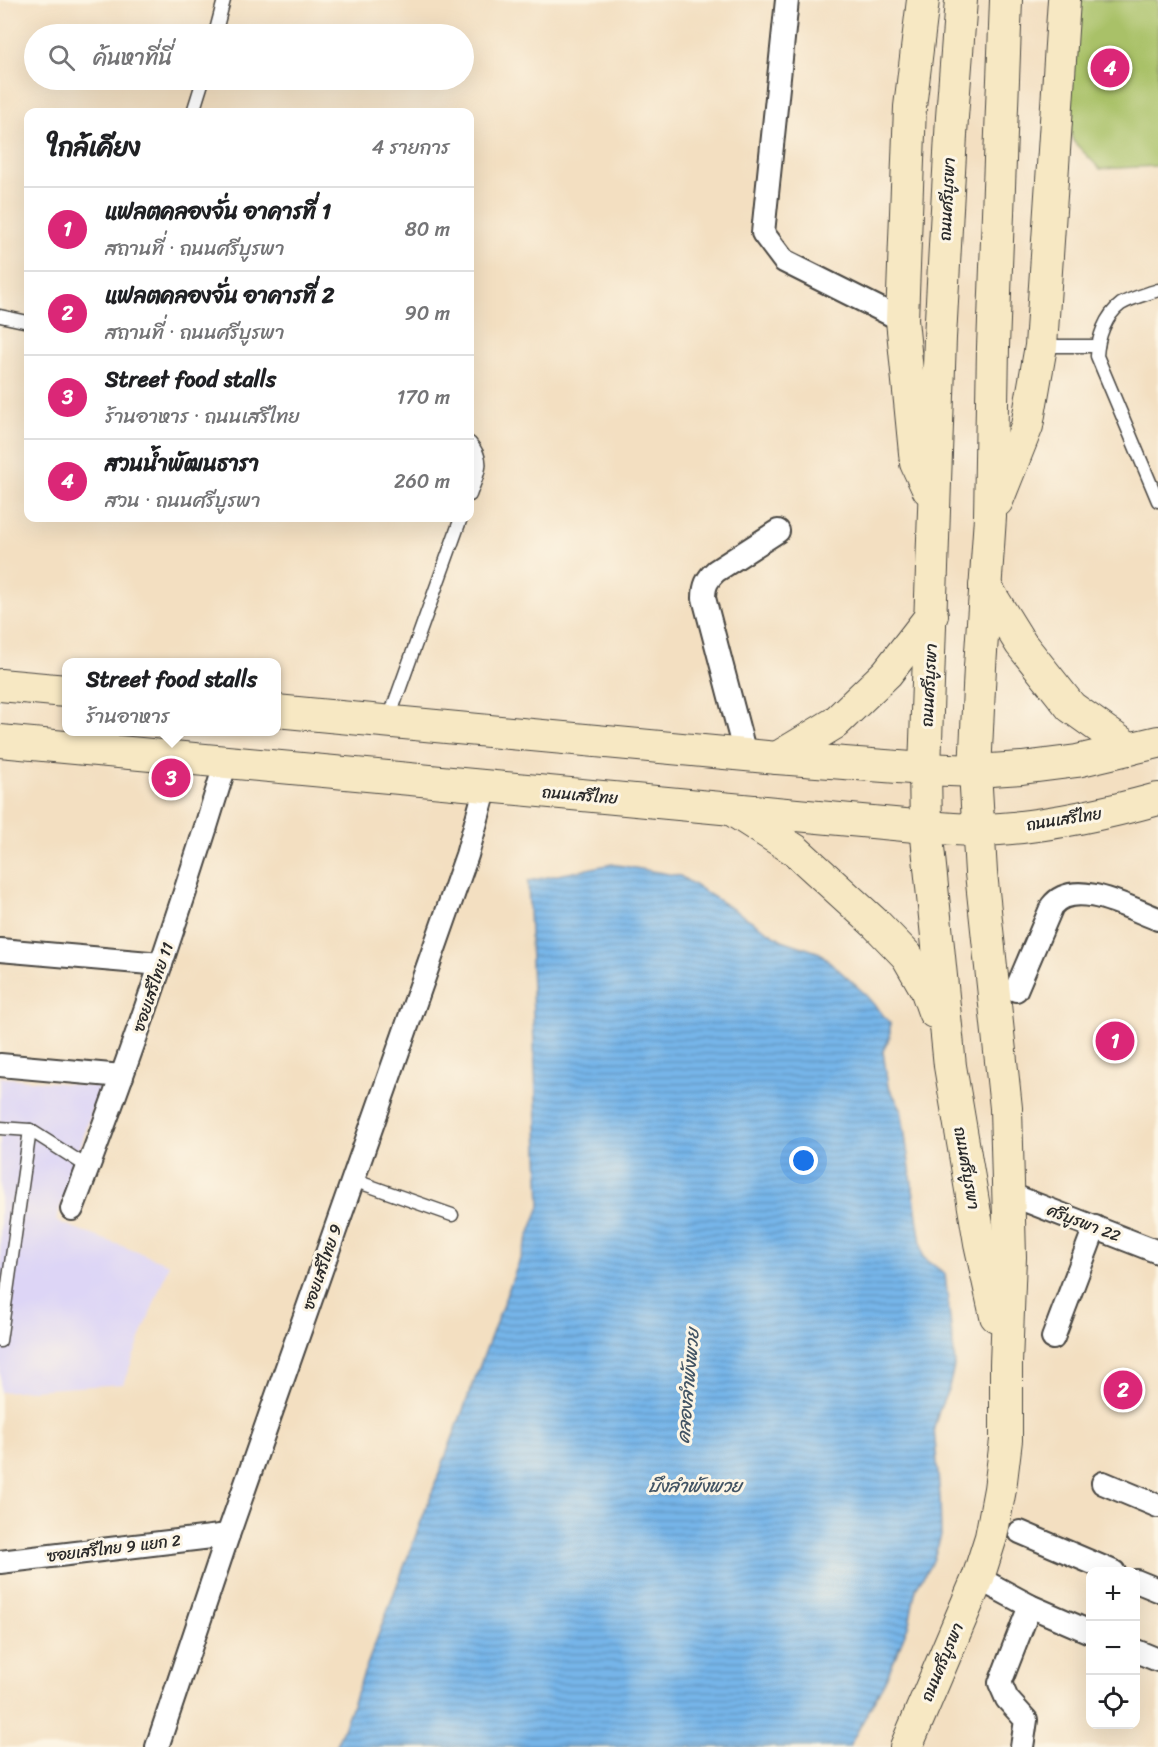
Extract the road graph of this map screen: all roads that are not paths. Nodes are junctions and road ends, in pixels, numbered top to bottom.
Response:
1 (224, 0) edge
2 (787, 0) edge
3 (923, 0) edge
4 (961, 0) edge
5 (1006, 0) edge
6 (1064, 0) edge
7 (218, 24) edge
8 (200, 90) edge
9 (195, 108) edge
10 (1158, 290) edge
11 (0, 316) edge
12 (902, 320) junction
13 (24, 321) edge
14 (1041, 346) junction
15 (1098, 346) junction
16 (474, 450) edge
17 (474, 484) edge
18 (1158, 501) edge
19 (935, 504) junction
20 (990, 517) junction
21 (460, 522) edge
22 (778, 531) dead end
23 (985, 586) junction
24 (932, 615) junction
25 (0, 685) edge
26 (62, 691) edge
27 (281, 711) edge
28 (387, 722) junction
29 (0, 741) edge
30 (1144, 746) edge
31 (745, 754) junction
32 (777, 758) junction
33 (226, 762) junction
34 (925, 770) junction
35 (975, 771) junction
36 (486, 786) junction
37 (1158, 799) edge
38 (731, 809) junction
39 (926, 827) junction
40 (977, 830) junction
41 (1158, 919) edge
42 (0, 950) edge
43 (161, 964) junction
44 (1016, 990) dead end
45 (0, 1065) edge
46 (950, 1066) junction
47 (122, 1076) junction
48 (0, 1128) edge
49 (30, 1130) junction
50 (88, 1167) junction
51 (353, 1180) junction
52 (1009, 1194) junction
53 (72, 1209) dead end
54 (452, 1215) dead end
55 (1095, 1227) junction
56 (1158, 1252) edge
57 (1053, 1338) dead end
58 (0, 1341) edge
59 (1006, 1364) junction
60 (1103, 1483) dead end
61 (1158, 1506) edge
62 (1020, 1532) dead end
63 (228, 1535) junction
64 (0, 1562) edge
65 (1102, 1567) edge
66 (978, 1578) junction
67 (1140, 1583) edge
68 (1158, 1590) edge
69 (1030, 1606) junction
70 (1086, 1630) edge
71 (1140, 1653) edge
72 (1158, 1660) edge
73 (158, 1747) edge
74 (906, 1747) edge
75 (1022, 1747) edge

1 - 7 lane
2 - 12 street
3 - 12 street
4 - 19 street, ถนนศรีบูรพา
5 - 20 street, ถนนศรีบูรพา
6 - 14 street
8 - 9 lane
10 - 15 lane
11 - 13 lane
12 - 19 street
14 - 15 lane
14 - 20 street
15 - 18 lane
16 - 17 lane
19 - 24 street, ถนนศรีบูรพา
20 - 23 street, ถนนศรีบูรพา
21 - 28 lane
22 - 31 street
23 - 30 street
23 - 35 street, ถนนศรีบูรพา
24 - 32 street
24 - 34 street, ถนนศรีบูรพา
25 - 26 street
27 - 28 street
28 - 31 street
29 - 33 street, ถนนเสรีไทย
30 - 35 street
31 - 32 street
32 - 34 street
33 - 36 street, ถนนเสรีไทย
33 - 43 street, ซอยเสรีไทย 11
34 - 35 street
34 - 39 street, ถนนศรีบูรพา
35 - 40 street, ถนนศรีบูรพา
36 - 38 street, ถนนเสรีไทย
36 - 51 street, ซอยเสรีไทย 9
37 - 40 street, ถนนเสรีไทย
38 - 39 street, ถนนเสรีไทย
38 - 46 street
39 - 40 street, ถนนเสรีไทย
39 - 46 street, ถนนศรีบูรพา
40 - 52 street, ถนนศรีบูรพา
41 - 44 street
42 - 43 street
43 - 47 street, ซอยเสรีไทย 11
45 - 47 street
46 - 59 street, ถนนศรีบูรพา
47 - 50 street, ซอยเสรีไทย 11
48 - 49 lane
49 - 50 lane
49 - 58 lane
50 - 53 street, ซอยเสรีไทย 11
51 - 54 lane
51 - 63 street, ซอยเสรีไทย 9
52 - 55 street, ศรีบูรพา 22
52 - 59 street, ถนนศรีบูรพา
55 - 56 street, ศรีบูรพา 22
55 - 57 street
59 - 66 street, ถนนศรีบูรพา
60 - 61 street
62 - 65 street
63 - 64 street, ซอยเสรีไทย 9 แยก 2
63 - 73 street, ซอยเสรีไทย 9
66 - 69 street
66 - 74 street, ถนนศรีบูรพา
67 - 68 street
69 - 70 street
69 - 75 street
71 - 72 street

